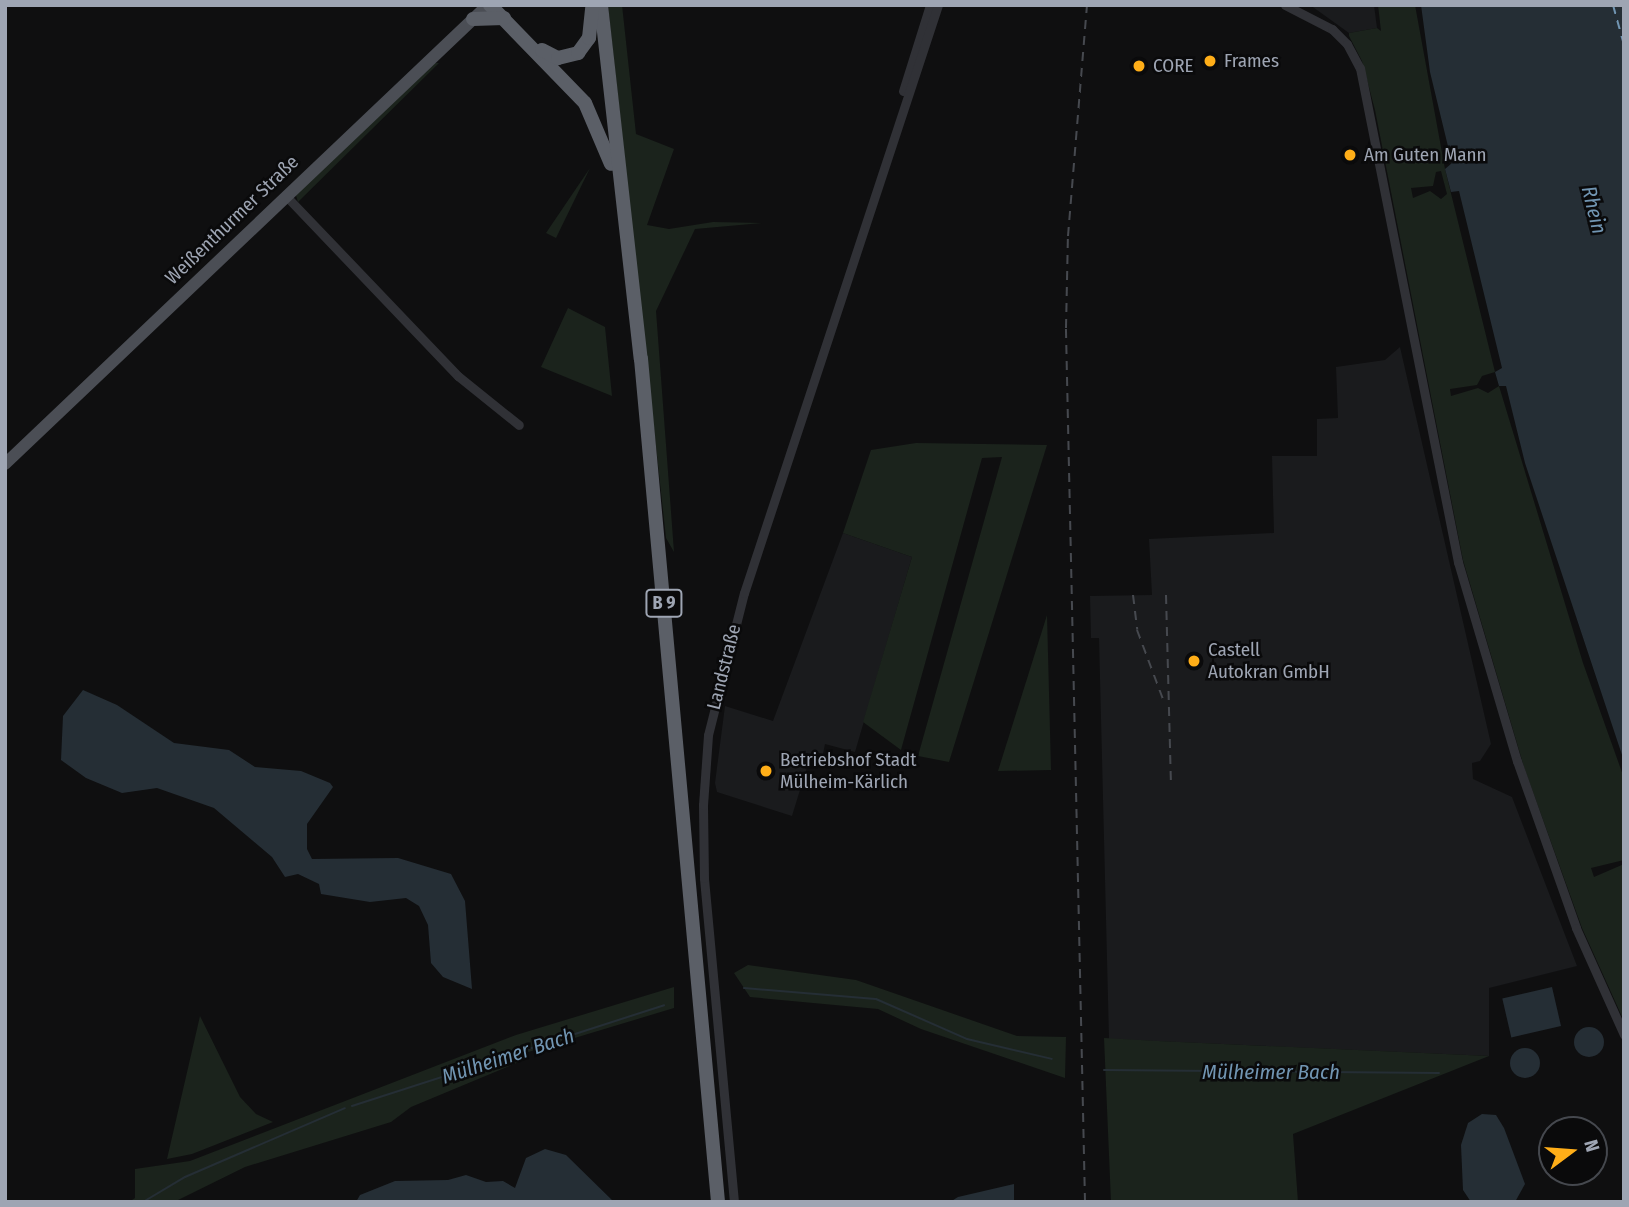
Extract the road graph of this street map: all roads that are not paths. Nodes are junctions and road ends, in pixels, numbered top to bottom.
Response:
1 (489, 5) edge
2 (1285, 5) edge
3 (595, 6) edge
4 (936, 7) edge
5 (1304, 9) edge
6 (503, 12) edge
7 (473, 19) junction
8 (611, 164) junction
9 (286, 196) junction
10 (519, 425) dead end
11 (5, 464) edge
12 (1624, 1035) edge
13 (708, 1202) edge
14 (718, 1202) edge
15 (734, 1202) edge

1 - 6 highway, B 9
1 - 7 main road, Weißenthurmer Straße
2 - 5 street
3 - 6 highway, B 9
3 - 8 highway, B 9
3 - 14 highway, B 9
4 - 15 street, Landstraße
5 - 12 street
6 - 7 highway
6 - 8 highway, B 9
7 - 9 main road, Weißenthurmer Straße
8 - 13 highway, B 9
9 - 10 street
9 - 11 main road, Weißenthurmer Straße

